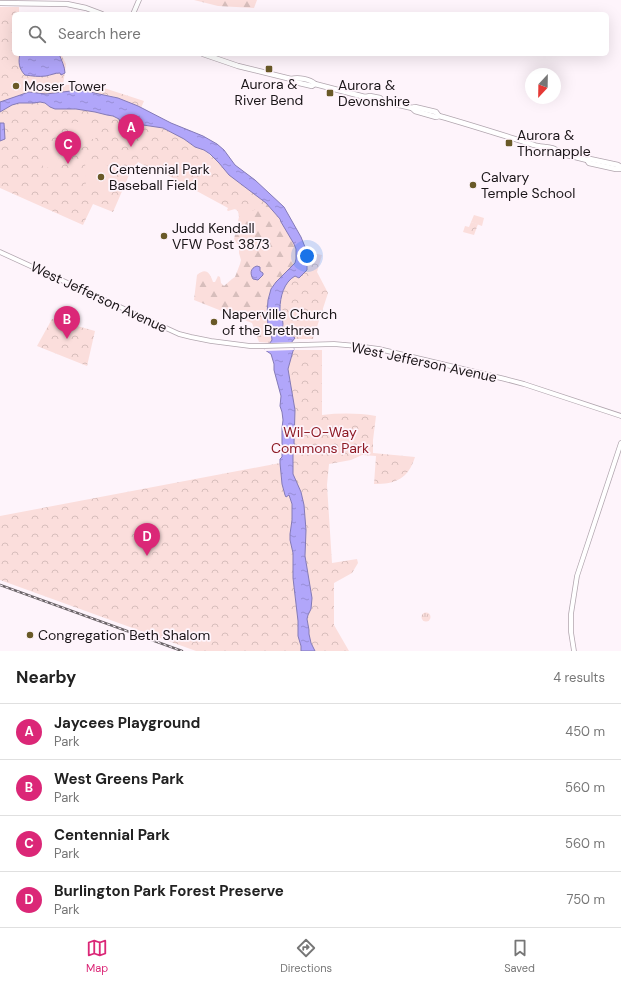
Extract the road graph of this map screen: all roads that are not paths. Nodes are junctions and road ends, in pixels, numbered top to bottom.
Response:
1 (139, 0) edge
2 (0, 2) edge
3 (97, 12) edge
4 (134, 12) edge
5 (209, 56) edge
6 (621, 168) edge
7 (0, 252) edge
8 (621, 416) edge
9 (621, 443) edge
10 (574, 651) edge

1 - 4 street
2 - 3 main road
5 - 6 main road
7 - 8 street, West Jefferson Avenue
9 - 10 street

